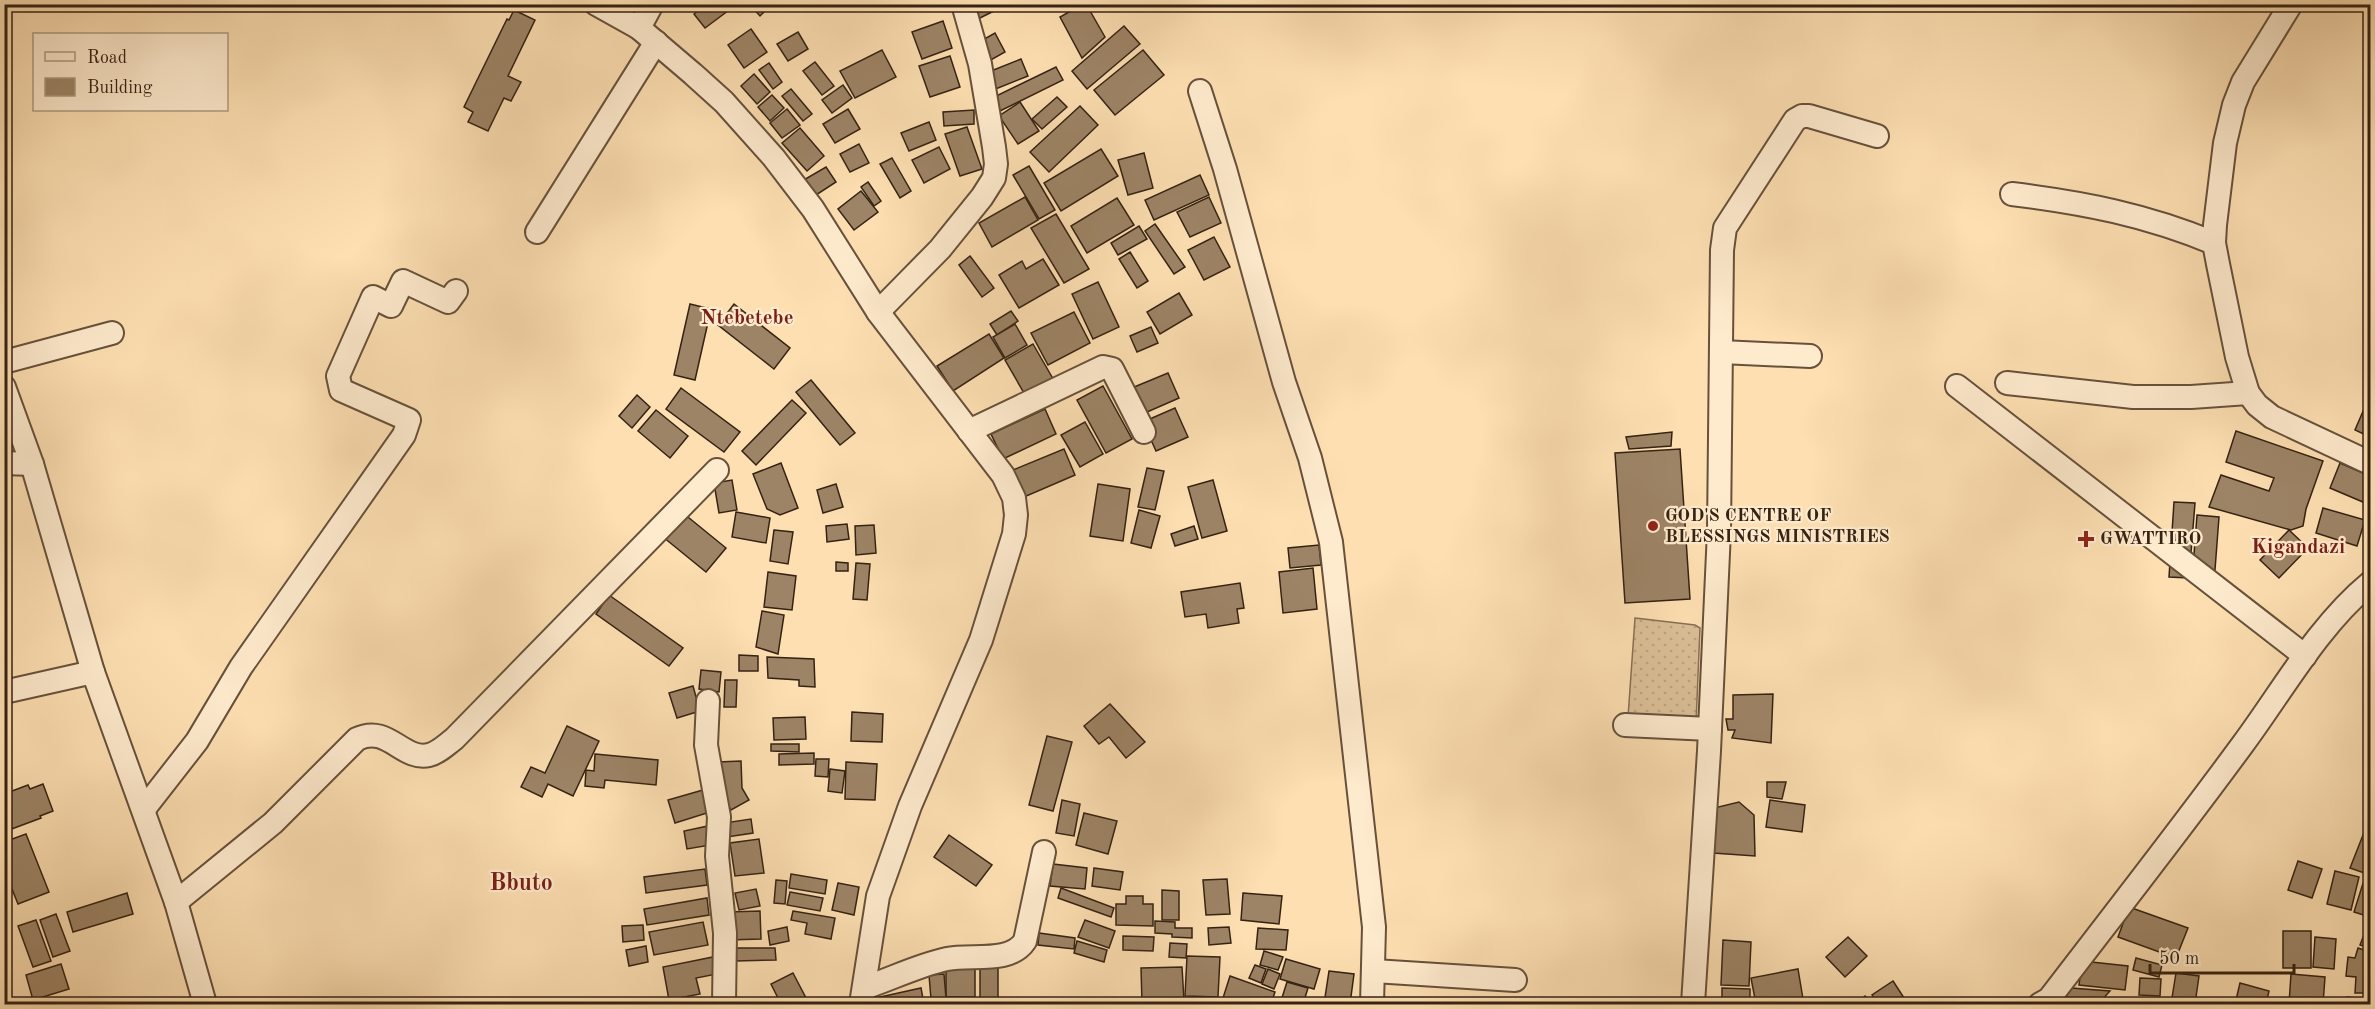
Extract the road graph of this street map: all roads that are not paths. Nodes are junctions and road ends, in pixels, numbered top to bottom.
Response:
1 (596, 4) edge
2 (652, 4) edge
3 (963, 4) edge
4 (2291, 4) edge
5 (647, 35) junction
6 (1200, 91) dead end
7 (1877, 136) dead end
8 (2012, 194) dead end
9 (537, 232) dead end
10 (2214, 243) junction
11 (456, 291) dead end
12 (878, 312) junction
13 (112, 333) dead end
14 (1721, 352) junction
15 (1810, 356) dead end
16 (4, 362) edge
17 (2007, 383) dead end
18 (1957, 386) dead end
19 (4, 387) edge
20 (2248, 393) junction
21 (969, 431) junction
22 (1144, 432) dead end
23 (4, 463) edge
24 (2370, 463) edge
25 (32, 464) junction
26 (717, 470) dead end
27 (2370, 583) edge
28 (2305, 656) junction
29 (93, 672) junction
30 (4, 692) edge
31 (708, 701) dead end
32 (1625, 725) dead end
33 (1710, 729) junction
34 (144, 809) junction
35 (1044, 852) dead end
36 (176, 902) junction
37 (1374, 971) junction
38 (1515, 980) dead end
39 (862, 996) edge
40 (200, 1004) edge
41 (724, 1005) edge
42 (1372, 1005) edge
43 (1693, 1005) edge
44 (2040, 1005) edge

1 - 5 street
2 - 5 street
3 - 12 street
4 - 10 street
5 - 9 street
5 - 12 street
6 - 37 street
7 - 14 street
8 - 10 street
10 - 20 street
11 - 34 street
12 - 21 street
13 - 16 street
14 - 15 street
14 - 33 street
17 - 20 street
18 - 28 street
19 - 25 street
20 - 24 street
21 - 22 street
21 - 39 street
23 - 25 street
25 - 29 street
26 - 36 street
27 - 28 street
28 - 44 street
29 - 30 street
29 - 34 street
31 - 41 street
32 - 33 street
33 - 43 street
34 - 36 street
35 - 39 street
36 - 40 street
37 - 38 street
37 - 42 street

